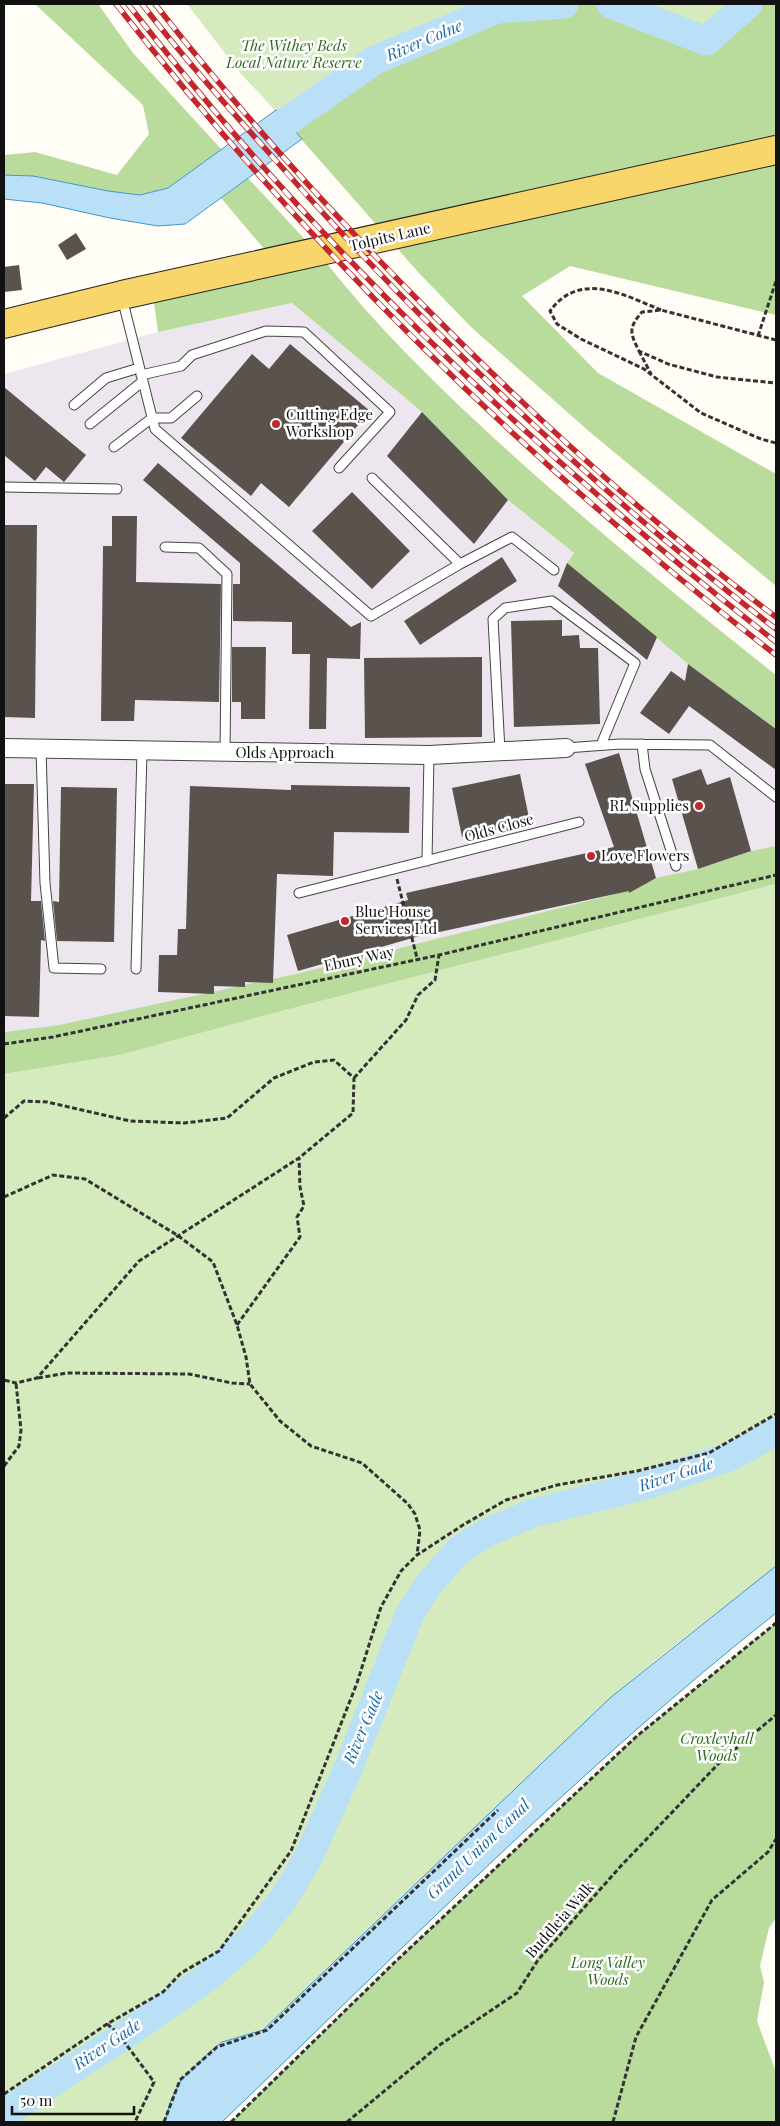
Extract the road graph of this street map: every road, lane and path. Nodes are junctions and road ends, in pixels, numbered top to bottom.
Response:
1 (776, 150) edge
2 (776, 280) edge
3 (122, 296) junction
4 (661, 310) junction
5 (4, 324) edge
6 (758, 336) junction
7 (776, 340) edge
8 (639, 351) junction
9 (141, 375) junction
10 (653, 376) junction
11 (776, 383) edge
12 (197, 396) dead end
13 (74, 405) dead end
14 (152, 418) junction
15 (90, 424) dead end
16 (776, 443) edge
17 (114, 447) dead end
18 (339, 468) dead end
19 (372, 478) dead end
20 (4, 487) edge
21 (117, 488) dead end
22 (165, 547) dead end
23 (460, 564) junction
24 (554, 570) dead end
25 (642, 744) junction
26 (601, 745) junction
27 (4, 748) edge
28 (566, 748) joint
29 (41, 749) junction
30 (500, 751) junction
31 (142, 752) junction
32 (225, 753) junction
33 (429, 755) junction
34 (776, 797) edge
35 (578, 822) dead end
36 (427, 861) junction
37 (676, 866) dead end
38 (395, 869) junction
39 (776, 874) edge
40 (299, 893) dead end
41 (439, 955) junction
42 (417, 958) junction
43 (101, 968) dead end
44 (136, 969) dead end
45 (4, 1044) edge
46 (354, 1078) junction
47 (4, 1118) edge
48 (298, 1158) junction
49 (4, 1197) edge
50 (177, 1235) junction
51 (237, 1324) junction
52 (37, 1378) junction
53 (4, 1380) edge
54 (16, 1383) junction
55 (250, 1384) junction
56 (776, 1414) edge
57 (4, 1466) edge
58 (417, 1555) junction
59 (776, 1623) edge
60 (776, 1715) edge
61 (498, 1810) dead end
62 (776, 1839) edge
63 (107, 2024) junction
64 (4, 2094) edge
65 (135, 2122) edge
66 (164, 2122) edge
67 (231, 2122) edge
68 (348, 2122) edge
69 (612, 2122) edge

1 - 3 main road, Tolpits Lane
2 - 6 path
3 - 5 main road, Tolpits Lane
3 - 9 lane
4 - 6 path
4 - 8 path
4 - 10 path
6 - 7 path
8 - 10 path
8 - 11 path
9 - 13 lane
9 - 14 lane
9 - 15 lane
9 - 18 lane
10 - 16 path
12 - 14 lane
14 - 17 lane
14 - 23 lane
19 - 23 lane
20 - 21 lane
22 - 32 lane
23 - 24 lane
25 - 26 lane
25 - 34 lane
25 - 37 lane
26 - 28 lane
26 - 30 lane
27 - 29 street, Olds Approach
28 - 30 street, Olds Approach
29 - 31 street, Olds Approach
29 - 43 lane
30 - 33 street, Olds Approach
31 - 32 street, Olds Approach
31 - 44 lane
32 - 33 street, Olds Approach
33 - 36 lane
35 - 36 lane, Olds Close
36 - 38 lane, Olds Close
38 - 40 lane, Olds Close
38 - 42 path
39 - 41 path, Ebury Way
41 - 42 path, Ebury Way
41 - 46 path
42 - 45 path, Ebury Way
46 - 47 path
46 - 48 path
48 - 50 path
48 - 51 path
49 - 50 path
50 - 51 path
50 - 52 path
51 - 55 path
52 - 54 path
52 - 55 path
53 - 54 path
54 - 57 path
55 - 58 path
56 - 58 path
58 - 63 path
59 - 67 path
60 - 68 path, Buddleia Walk
61 - 66 path
62 - 69 path
63 - 64 path
63 - 65 path

